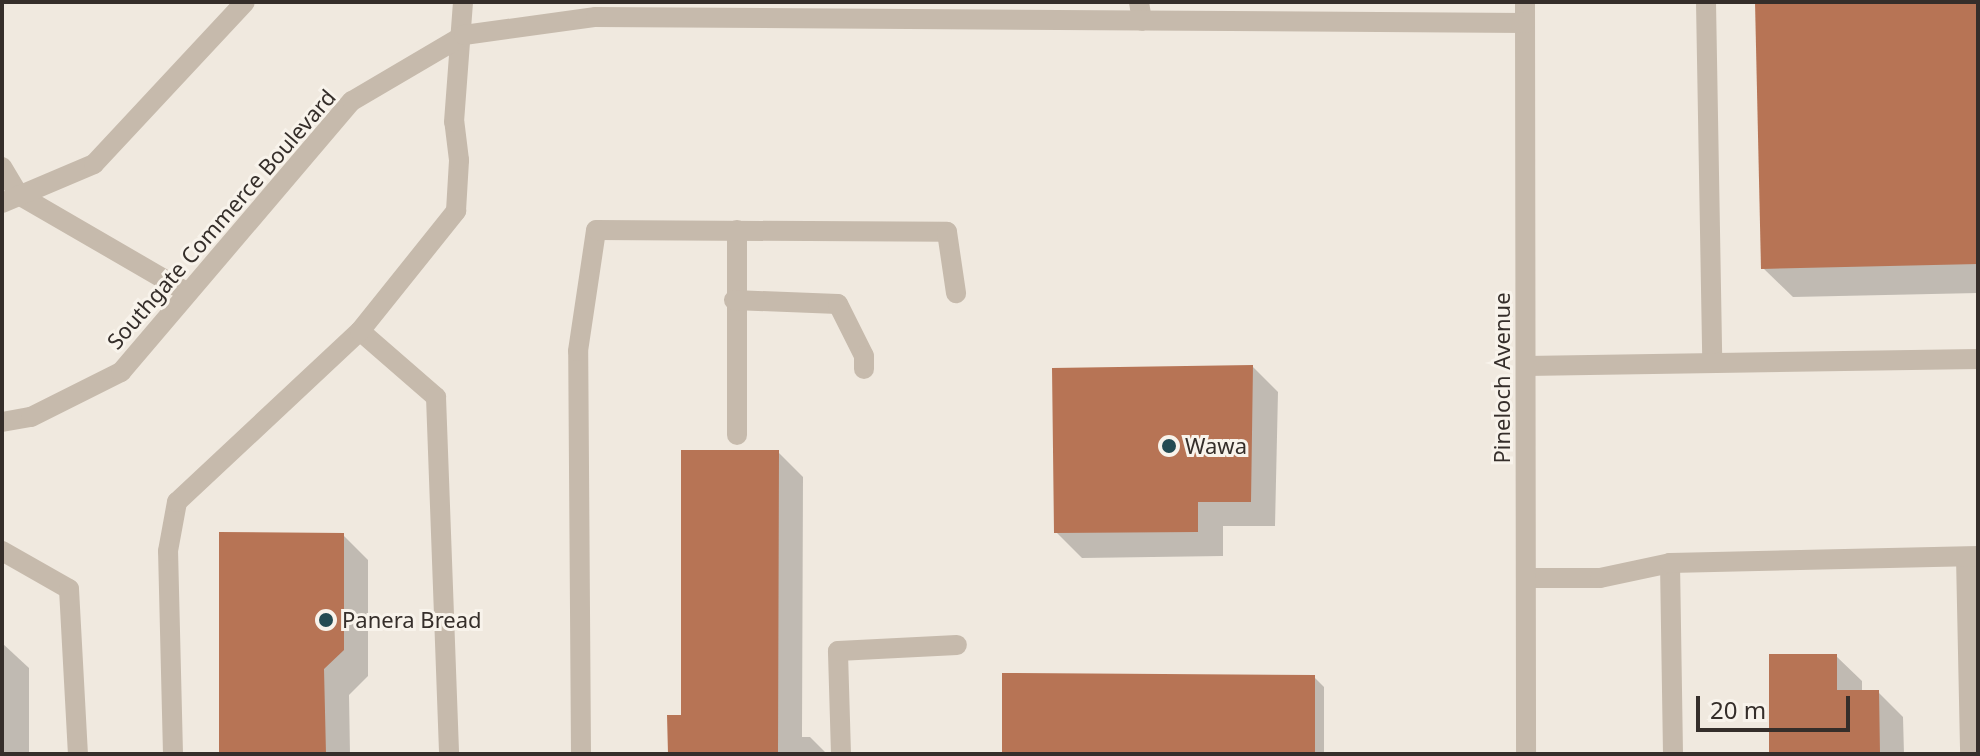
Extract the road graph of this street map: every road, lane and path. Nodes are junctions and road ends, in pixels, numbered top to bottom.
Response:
1 (245, 2) edge
2 (463, 2) edge
3 (1706, 2) edge
4 (1140, 11) edge
5 (1525, 12) edge
6 (464, 35) junction
7 (2, 167) edge
8 (11, 199) edge
9 (737, 230) junction
10 (188, 293) junction
11 (956, 293) dead end
12 (734, 300) junction
13 (360, 331) junction
14 (1978, 359) edge
15 (1712, 363) junction
16 (1526, 366) junction
17 (864, 369) dead end
18 (2, 422) edge
19 (737, 435) dead end
20 (2, 551) edge
21 (1972, 556) edge
22 (1670, 563) junction
23 (1526, 578) junction
24 (957, 645) dead end
25 (78, 754) edge
26 (173, 754) edge
27 (449, 754) edge
28 (581, 754) edge
29 (841, 754) edge
30 (1526, 754) edge
31 (1673, 754) edge
32 (1970, 754) edge

1 - 8 street
2 - 6 street
3 - 15 street
4 - 5 street, Southgate Commerce Boulevard
4 - 6 street, Southgate Commerce Boulevard
5 - 16 street, Pineloch Avenue
6 - 10 street, Southgate Commerce Boulevard
6 - 13 street
7 - 8 street
8 - 10 street
9 - 11 street
9 - 12 street
9 - 28 street
10 - 18 street, Southgate Commerce Boulevard
12 - 17 street
12 - 19 street
13 - 26 street
13 - 27 street
14 - 15 street
15 - 16 street
16 - 23 street, Pineloch Avenue
20 - 25 street
21 - 22 street
21 - 32 street
22 - 23 street
22 - 31 street
23 - 30 street, Pineloch Avenue
24 - 29 street

